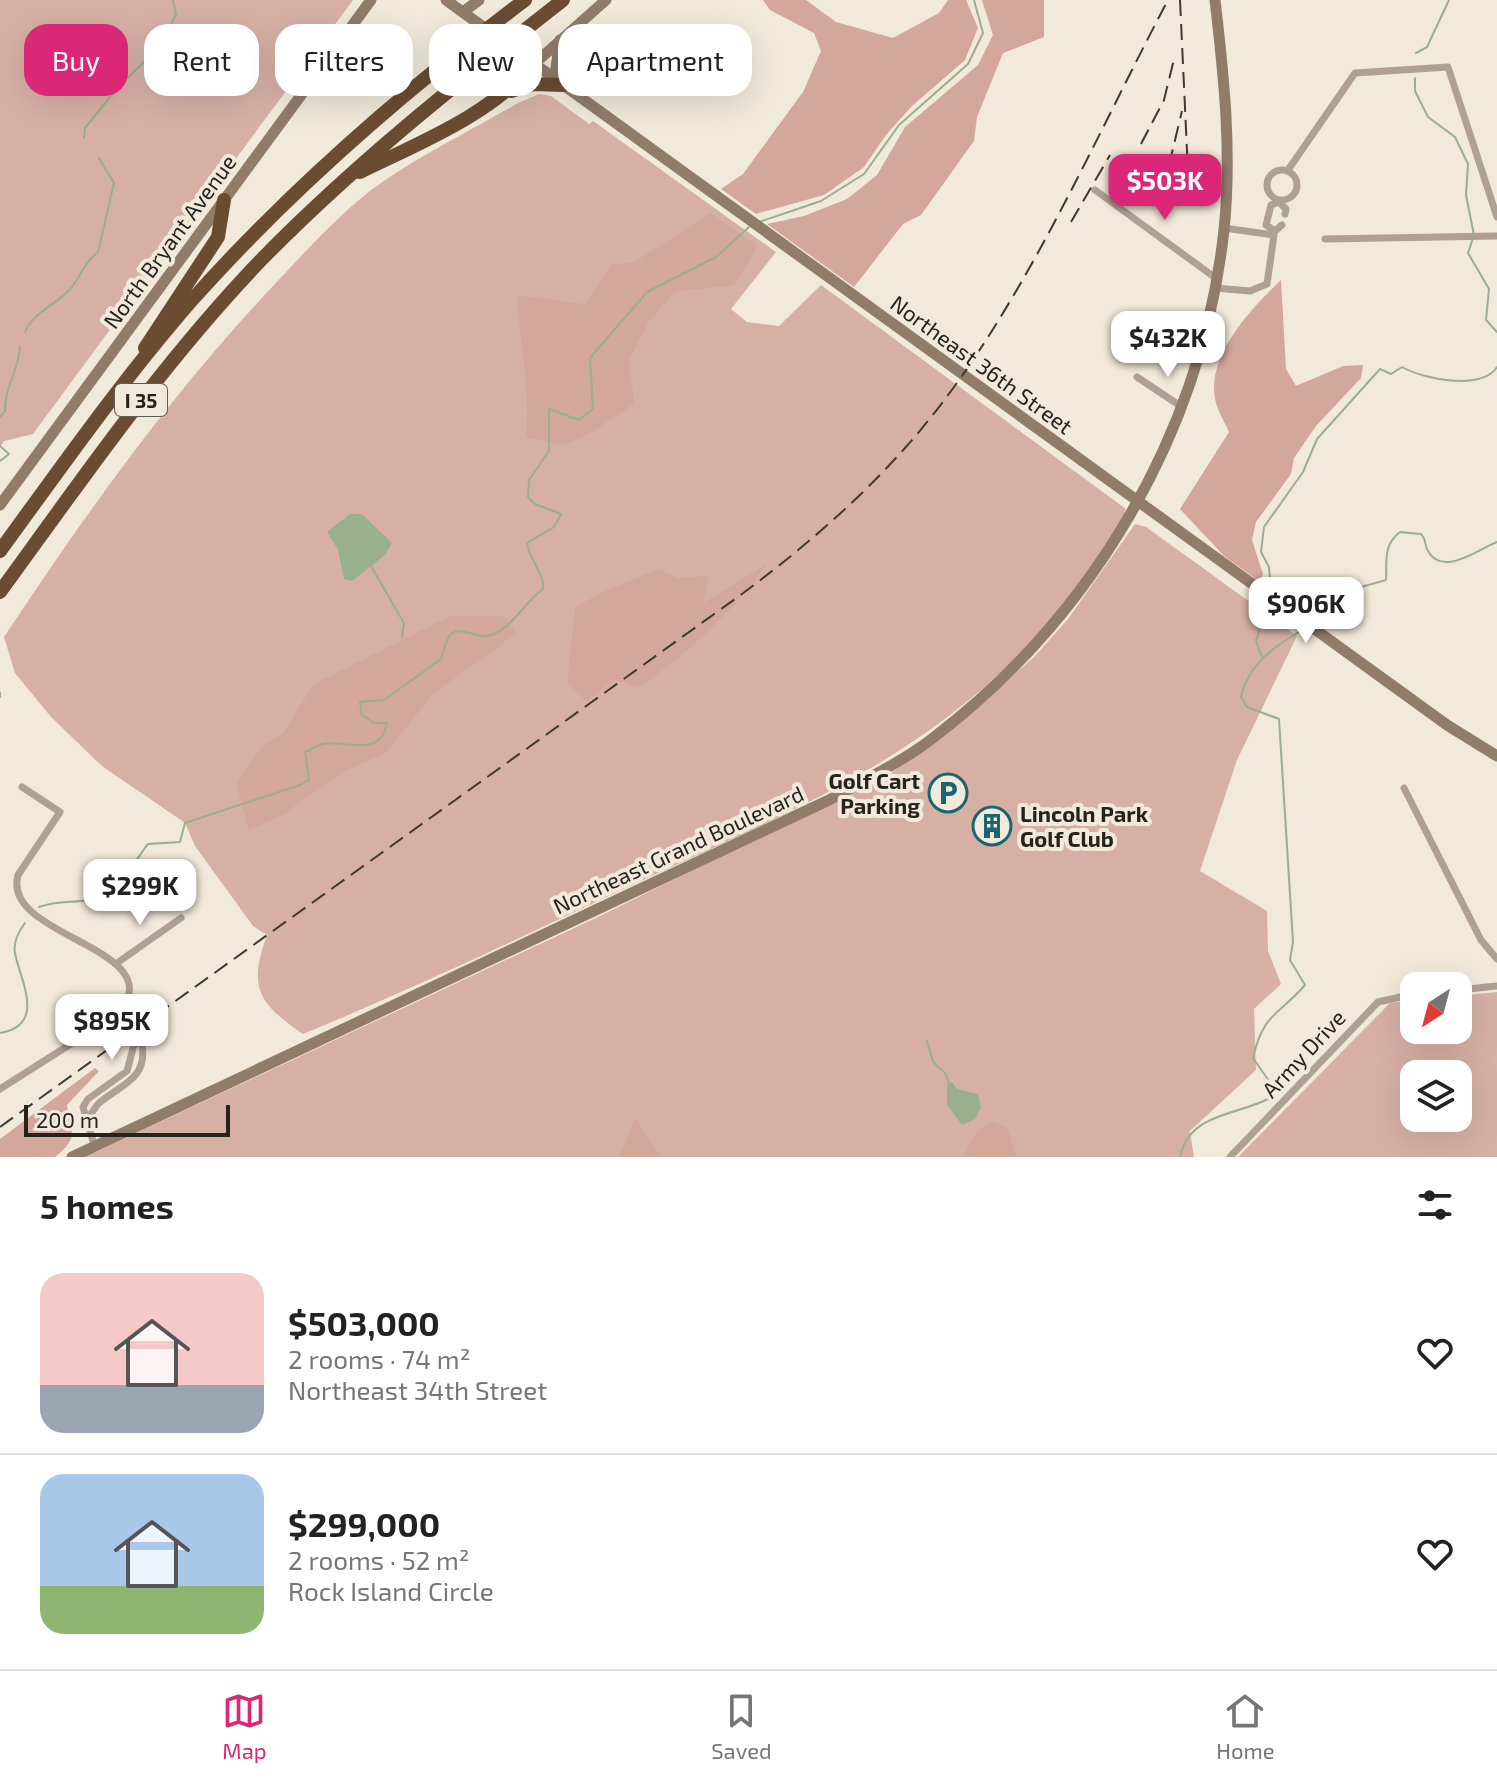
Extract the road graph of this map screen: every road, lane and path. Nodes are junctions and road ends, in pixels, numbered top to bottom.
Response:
1 (371, 0) edge
2 (446, 0) edge
3 (479, 0) edge
4 (525, 0) edge
5 (563, 0) edge
6 (606, 0) edge
7 (1215, 0) edge
8 (463, 12) junction
9 (481, 24) edge
10 (578, 24) edge
11 (558, 42) edge
12 (542, 57) edge
13 (501, 96) edge
14 (578, 96) edge
15 (1288, 170) junction
16 (342, 182) junction
17 (1095, 190) dead end
18 (224, 200) junction
19 (1279, 201) junction
20 (1285, 214) dead end
21 (1497, 217) edge
22 (1224, 228) junction
23 (1277, 230) junction
24 (1497, 236) edge
25 (1325, 239) dead end
26 (1216, 283) junction
27 (132, 373) junction
28 (1137, 377) dead end
29 (1182, 407) junction
30 (1138, 502) junction
31 (0, 505) edge
32 (0, 551) edge
33 (0, 592) edge
34 (1495, 750) edge
35 (22, 787) dead end
36 (1404, 788) dead end
37 (181, 918) dead end
38 (1497, 959) edge
39 (117, 963) junction
40 (1497, 986) edge
41 (1472, 989) edge
42 (1400, 997) edge
43 (118, 1014) junction
44 (135, 1041) junction
45 (127, 1071) junction
46 (134, 1078) junction
47 (0, 1089) edge
48 (102, 1089) junction
49 (107, 1097) junction
50 (88, 1099) junction
51 (95, 1106) junction
52 (87, 1119) junction
53 (94, 1145) junction
54 (72, 1157) edge
55 (1230, 1157) edge

1 - 18 street, North Bryant Avenue
2 - 8 street, Northeast 36th Street
3 - 8 street
4 - 27 highway, I 35
5 - 16 highway, I 35
6 - 10 street
7 - 22 street, Northeast Grand Boulevard
8 - 9 street, Northeast 36th Street
11 - 12 street
13 - 16 highway
14 - 30 street, Northeast 36th Street
15 - 19 street
15 - 19 street
15 - 21 street
16 - 33 highway, I 35
17 - 26 street
18 - 27 highway
18 - 31 street, North Bryant Avenue
19 - 20 street
19 - 23 street
22 - 23 street
22 - 26 street, Northeast Grand Boulevard
23 - 26 street
24 - 25 street
26 - 29 street, Northeast Grand Boulevard
27 - 32 highway, I 35
28 - 29 street
29 - 30 street, Northeast Grand Boulevard
30 - 34 street, Northeast 36th Street
30 - 53 street, Northeast Grand Boulevard
35 - 39 street
36 - 38 street
37 - 39 street
39 - 43 street
40 - 41 street
42 - 55 street, Army Drive
43 - 44 street
43 - 47 street
44 - 45 street
44 - 46 street
45 - 46 street
45 - 48 street
46 - 49 street
48 - 49 street
48 - 50 street
49 - 51 street
50 - 51 street
50 - 52 street
51 - 52 street
52 - 53 street
53 - 54 street, Northeast Grand Boulevard

